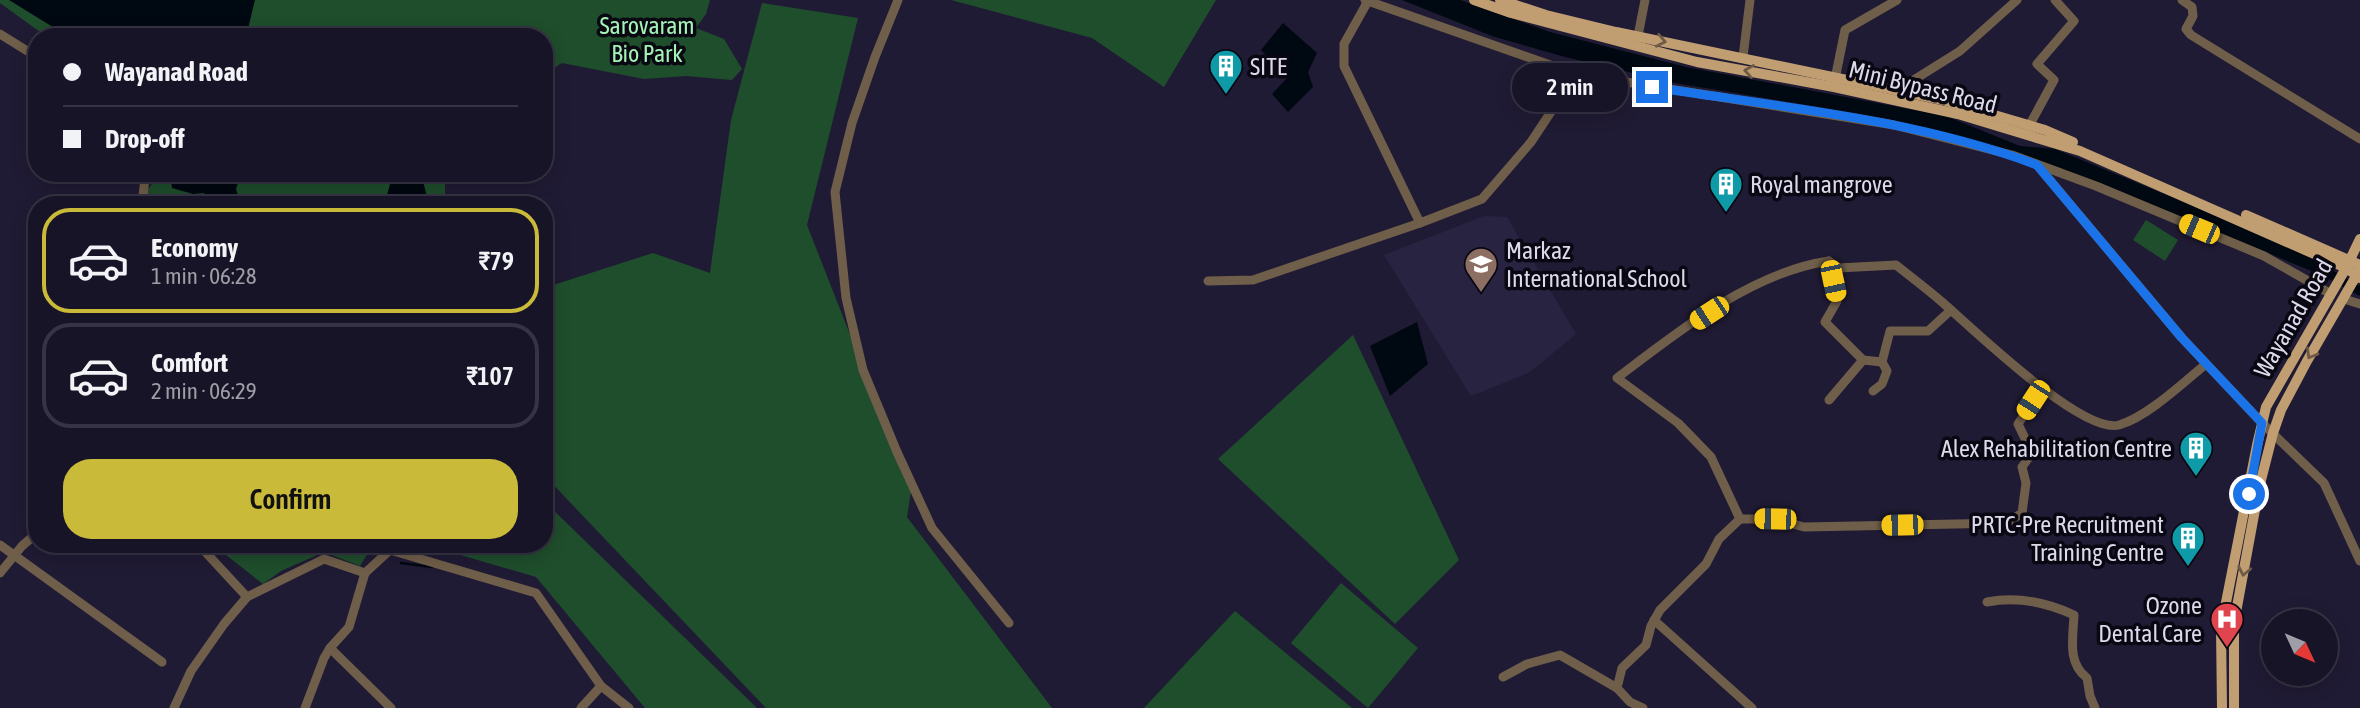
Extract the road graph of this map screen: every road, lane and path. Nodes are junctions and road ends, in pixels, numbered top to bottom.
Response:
1 (898, 0) edge
2 (1474, 0) edge
3 (1500, 0) edge
4 (1644, 0) edge
5 (1751, 0) edge
6 (1896, 0) edge
7 (2017, 0) edge
8 (2055, 0) edge
9 (2182, 0) edge
10 (1367, 1) edge
11 (0, 34) edge
12 (1638, 36) junction
13 (28, 51) edge
14 (1743, 57) junction
15 (1576, 74) junction
16 (1835, 79) junction
17 (1896, 91) junction
18 (2029, 125) junction
19 (2360, 139) edge
20 (2037, 165) junction
21 (1420, 223) junction
22 (2360, 239) edge
23 (1829, 261) junction
24 (2355, 269) edge
25 (1208, 281) dead end
26 (2331, 294) junction
27 (2344, 299) junction
28 (2360, 304) edge
29 (1951, 310) junction
30 (1863, 360) junction
31 (1882, 362) junction
32 (2206, 364) junction
33 (2042, 389) junction
34 (1873, 391) dead end
35 (1829, 400) dead end
36 (2262, 423) junction
37 (2273, 433) junction
38 (1740, 519) junction
39 (28, 541) edge
40 (0, 545) edge
41 (206, 553) edge
42 (386, 553) edge
43 (411, 553) edge
44 (15, 556) junction
45 (2360, 561) edge
46 (0, 573) edge
47 (365, 573) junction
48 (247, 597) junction
49 (1987, 602) dead end
50 (1654, 620) junction
51 (1009, 623) dead end
52 (330, 648) junction
53 (162, 662) dead end
54 (1503, 677) dead end
55 (601, 686) junction
56 (1617, 688) junction
57 (174, 708) edge
58 (305, 708) edge
59 (391, 708) edge
60 (581, 708) edge
61 (629, 708) edge
62 (1643, 708) edge
63 (1752, 708) edge
64 (2095, 708) edge
65 (2222, 708) edge
66 (2234, 708) edge

1 - 51 street
24 -> 2 main road, Mini Bypass Road
3 - 12 main road, Mini Bypass Road
4 - 12 street
5 - 14 street
6 - 16 street
7 - 17 street
8 - 18 street
9 - 19 street
10 - 15 street
10 - 21 street
11 - 13 street
12 -> 14 main road, Mini Bypass Road
14 - 16 main road, Mini Bypass Road
15 - 20 street
15 - 21 street
16 - 17 main road, Mini Bypass Road
17 - 18 main road, Mini Bypass Road
18 - 24 main road, Mini Bypass Road
20 - 26 street
20 - 32 street
21 - 25 street
22 - 24 main road, Wayanad Road
23 - 29 street
23 - 30 street
23 - 38 street
24 - 26 main road, Wayanad Road
24 - 27 main road, Wayanad Road
26 - 36 main road, Wayanad Road
27 - 28 street
27 -> 37 main road, Wayanad Road
29 - 31 street
29 - 33 street
30 - 31 street
30 - 35 street
31 - 34 street
32 - 33 street
32 - 36 street
33 - 38 street
36 - 37 street
36 - 65 main road, Wayanad Road
37 - 45 street
37 -> 66 main road, Wayanad Road
38 - 50 street
39 - 44 street
40 - 44 street
41 - 48 street
42 - 47 street
43 - 55 street
44 - 46 street
44 - 53 street
47 - 48 street
47 - 52 street
48 - 57 street
49 - 64 street
50 - 56 street
50 - 63 street
52 - 58 street
52 - 59 street
54 - 56 street
55 - 60 street
55 - 61 street
56 - 62 street

